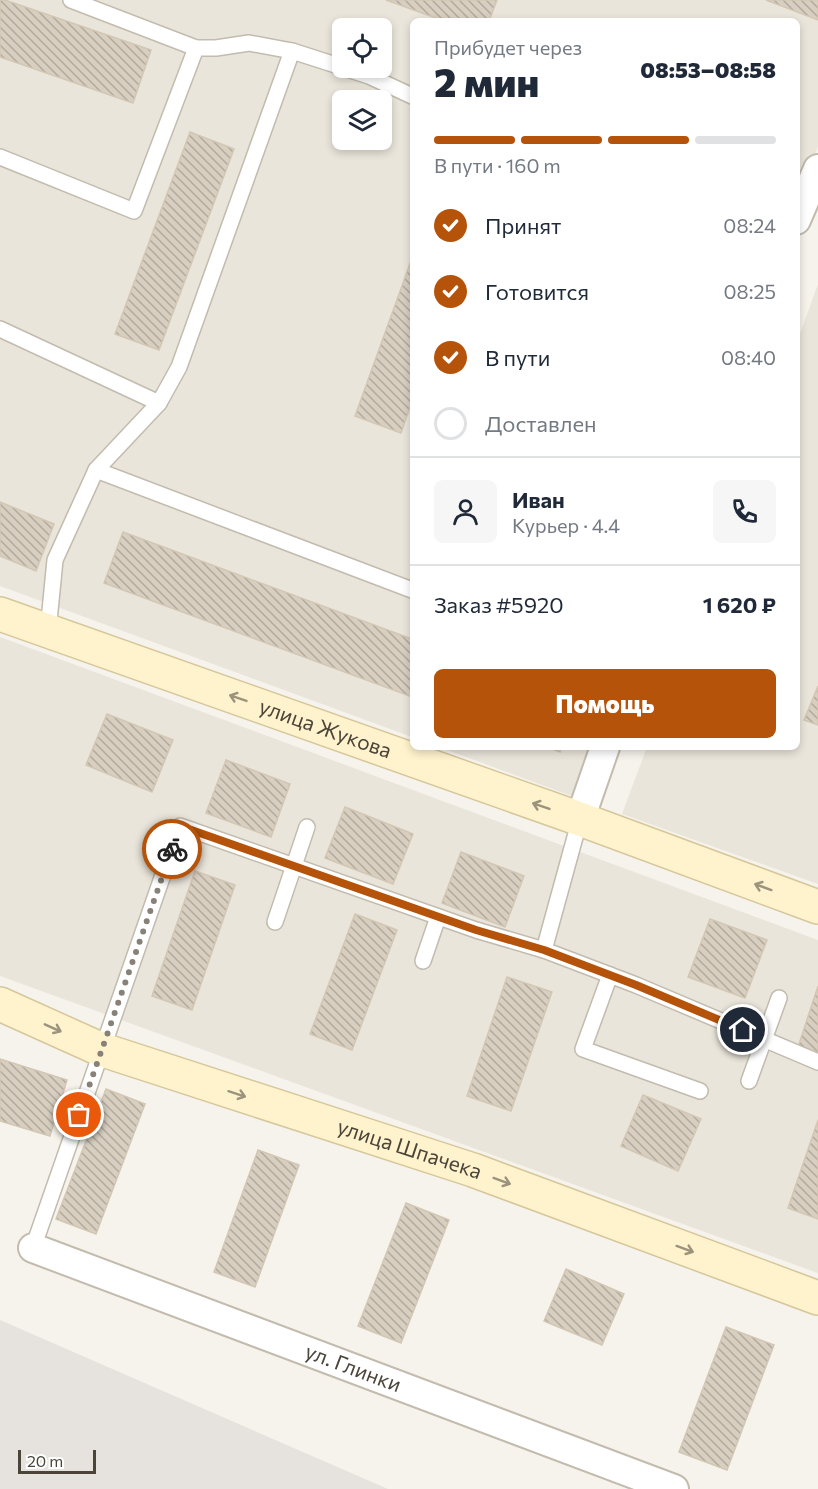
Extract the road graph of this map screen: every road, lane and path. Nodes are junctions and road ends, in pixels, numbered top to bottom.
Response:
1 (71, 0) edge
2 (196, 48) junction
3 (292, 51) junction
4 (332, 64) edge
5 (373, 78) edge
6 (410, 95) edge
7 (0, 157) edge
8 (818, 169) edge
9 (800, 211) edge
10 (0, 329) edge
11 (159, 403) junction
12 (96, 470) junction
13 (410, 589) edge
14 (0, 614) edge
15 (48, 631) junction
16 (604, 750) edge
17 (580, 819) junction
18 (307, 827) dead end
19 (294, 866) junction
20 (818, 907) edge
21 (438, 916) junction
22 (275, 922) dead end
23 (544, 950) junction
24 (423, 962) dead end
25 (610, 975) junction
26 (778, 998) dead end
27 (0, 1004) edge
28 (764, 1039) junction
29 (818, 1062) edge
30 (749, 1081) dead end
31 (700, 1090) dead end
32 (33, 1248) joint
33 (818, 1298) edge
34 (674, 1489) edge

1 - 2 lane
2 - 3 lane
2 - 7 lane
3 - 4 lane
3 - 11 lane
5 - 6 lane
8 - 9 street
10 - 11 lane
11 - 12 lane
12 - 13 lane
12 - 15 lane
14 - 15 street, улица Жукова
17 -> 15 street, улица Жукова
16 - 17 street
20 -> 17 street, улица Жукова
17 - 23 lane
18 - 19 lane
19 - 21 lane
19 - 22 lane
19 - 32 lane
21 - 23 lane
21 - 24 lane
23 - 25 lane
25 - 28 lane
25 - 31 lane
26 - 28 lane
27 -> 33 street, улица Шпачека
28 - 29 lane
28 - 30 lane
32 - 34 street, ул. Глинки

